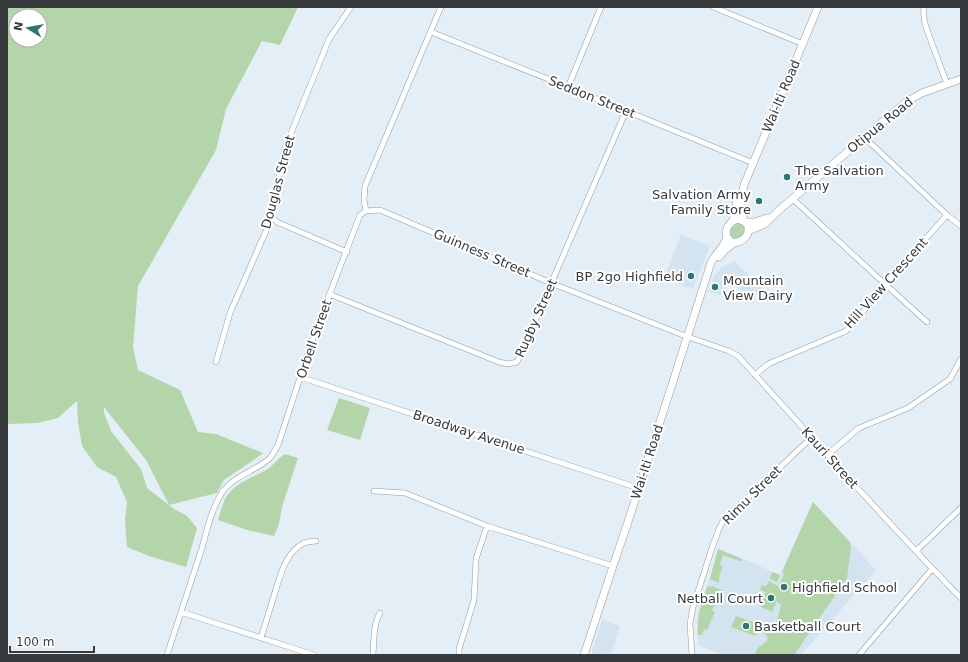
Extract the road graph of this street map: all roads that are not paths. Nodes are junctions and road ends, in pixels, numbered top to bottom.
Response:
1 (350, 7) edge
2 (441, 7) edge
3 (601, 7) edge
4 (714, 7) edge
5 (818, 7) edge
6 (924, 7) edge
7 (431, 32) junction
8 (803, 44) junction
9 (961, 79) edge
10 (947, 84) junction
11 (568, 87) junction
12 (626, 111) junction
13 (864, 137) junction
14 (753, 163) junction
15 (744, 185) junction
16 (793, 199) junction
17 (366, 210) junction
18 (271, 214) junction
19 (947, 215) junction
20 (771, 218) junction
21 (733, 221) junction
22 (744, 221) junction
23 (961, 226) edge
24 (748, 231) junction
25 (727, 237) junction
26 (734, 243) junction
27 (347, 252) junction
28 (709, 269) junction
29 (551, 283) junction
30 (885, 284) junction
31 (329, 294) junction
32 (928, 322) dead end
33 (688, 337) junction
34 (961, 359) edge
35 (216, 362) dead end
36 (755, 375) junction
37 (300, 377) junction
38 (812, 437) junction
39 (827, 455) junction
40 (638, 488) junction
41 (374, 492) dead end
42 (961, 508) edge
43 (487, 526) junction
44 (316, 541) dead end
45 (916, 551) junction
46 (612, 566) junction
47 (932, 569) junction
48 (961, 598) edge
49 (181, 612) junction
50 (380, 613) dead end
51 (261, 638) junction
52 (167, 655) edge
53 (314, 655) edge
54 (373, 655) edge
55 (459, 655) edge
56 (584, 655) edge
57 (692, 655) edge
58 (859, 655) edge

1 - 18 street, Douglas Street
2 - 7 street
3 - 11 street
4 - 8 street
5 - 8 street, Wai-Iti Road
6 - 10 street
7 - 11 street, Seddon Street
7 - 17 street
8 - 14 street, Wai-Iti Road
9 - 10 street, Otipua Road
10 - 13 street, Otipua Road
11 - 12 street, Seddon Street
12 - 14 street, Seddon Street
12 - 29 street, Rugby Street
13 - 16 street, Otipua Road
13 - 19 street
14 - 15 street, Wai-Iti Road
15 - 21 street, Wai-Iti Road
15 - 22 street, Wai-Iti Road
16 - 20 street, Otipua Road
16 - 30 street
17 - 27 street, Orbell Street
17 - 29 street, Guinness Street
18 - 27 street
18 - 35 street, Douglas Street
19 - 23 street
19 - 30 street, Hill View Crescent
20 - 22 street, Otipua Road
20 - 24 street, Otipua Road
21 - 22 street
21 - 25 street
22 - 24 street
24 - 26 street
25 - 26 street
25 - 28 street, Wai-Iti Road
26 - 28 street, Wai-Iti Road
27 - 31 street, Orbell Street
28 - 33 street, Wai-Iti Road
29 - 31 street, Rugby Street
29 - 33 street, Guinness Street
30 - 32 street
30 - 36 street, Hill View Crescent
31 - 37 street, Orbell Street
33 - 36 street, Kauri Street
33 - 40 street, Wai-Iti Road
34 - 39 street
36 - 38 street, Kauri Street
37 - 40 street, Broadway Avenue
37 - 49 street, Orbell Street
38 - 39 street, Kauri Street
38 - 57 street, Rimu Street
39 - 45 street, Kauri Street
40 - 46 street, Wai-Iti Road
41 - 43 street
42 - 45 street
43 - 46 street
43 - 55 street
44 - 51 street
45 - 47 street, Kauri Street
46 - 56 street, Wai-Iti Road
47 - 48 street, Kauri Street
47 - 58 street
49 - 51 street
49 - 52 street, Orbell Street
50 - 54 street
51 - 53 street

